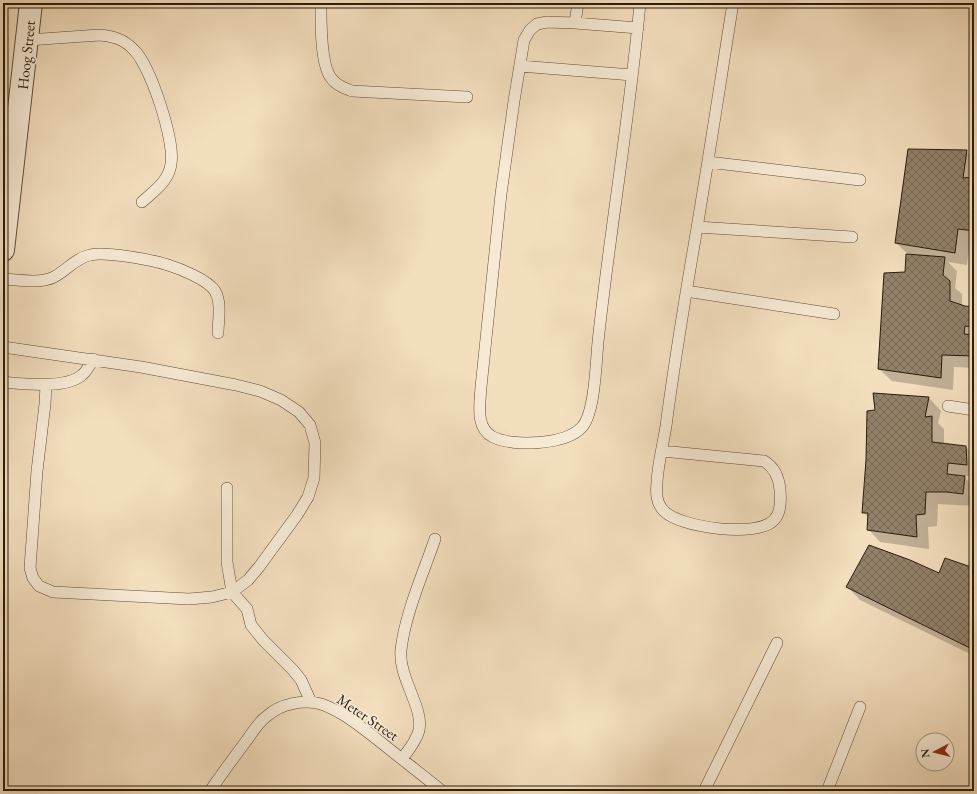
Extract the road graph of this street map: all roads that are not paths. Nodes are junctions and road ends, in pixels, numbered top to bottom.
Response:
1 (32, 3) edge
2 (321, 3) edge
3 (578, 3) edge
4 (640, 3) edge
5 (733, 3) edge
6 (575, 23) junction
7 (638, 28) junction
8 (28, 40) junction
9 (520, 66) junction
10 (632, 75) junction
11 (467, 97) dead end
12 (708, 162) junction
13 (860, 180) dead end
14 (142, 202) dead end
15 (697, 227) junction
16 (852, 237) dead end
17 (3, 250) edge
18 (3, 279) edge
19 (686, 291) junction
20 (834, 314) dead end
21 (218, 333) dead end
22 (3, 347) edge
23 (93, 359) junction
24 (3, 382) edge
25 (46, 385) junction
26 (948, 406) dead end
27 (974, 410) edge
28 (662, 451) junction
29 (227, 488) dead end
30 (435, 539) dead end
31 (232, 592) junction
32 (777, 643) dead end
33 (311, 702) junction
34 (860, 707) dead end
35 (402, 759) junction
36 (210, 791) edge
37 (442, 791) edge
38 (704, 791) edge
39 (827, 791) edge

1 - 8 street, Hoog Street
2 - 11 lane
3 - 6 lane
4 - 7 lane
5 - 12 lane
6 - 7 lane
6 - 9 lane
7 - 10 lane
8 - 14 lane
8 - 17 street, Hoog Street
9 - 10 lane
9 - 10 lane
12 - 13 lane
12 - 15 lane
15 - 16 lane
15 - 19 lane
18 - 21 lane
19 - 20 lane
19 - 28 lane
22 - 23 lane
23 - 25 lane
23 - 31 lane
24 - 25 lane
25 - 31 lane
26 - 27 lane
28 - 28 lane
29 - 31 lane
30 - 35 lane
31 - 33 lane
32 - 38 lane
33 - 35 lane, Meter Street
33 - 36 lane, Meter Street
34 - 39 lane
35 - 37 lane, Meter Street

